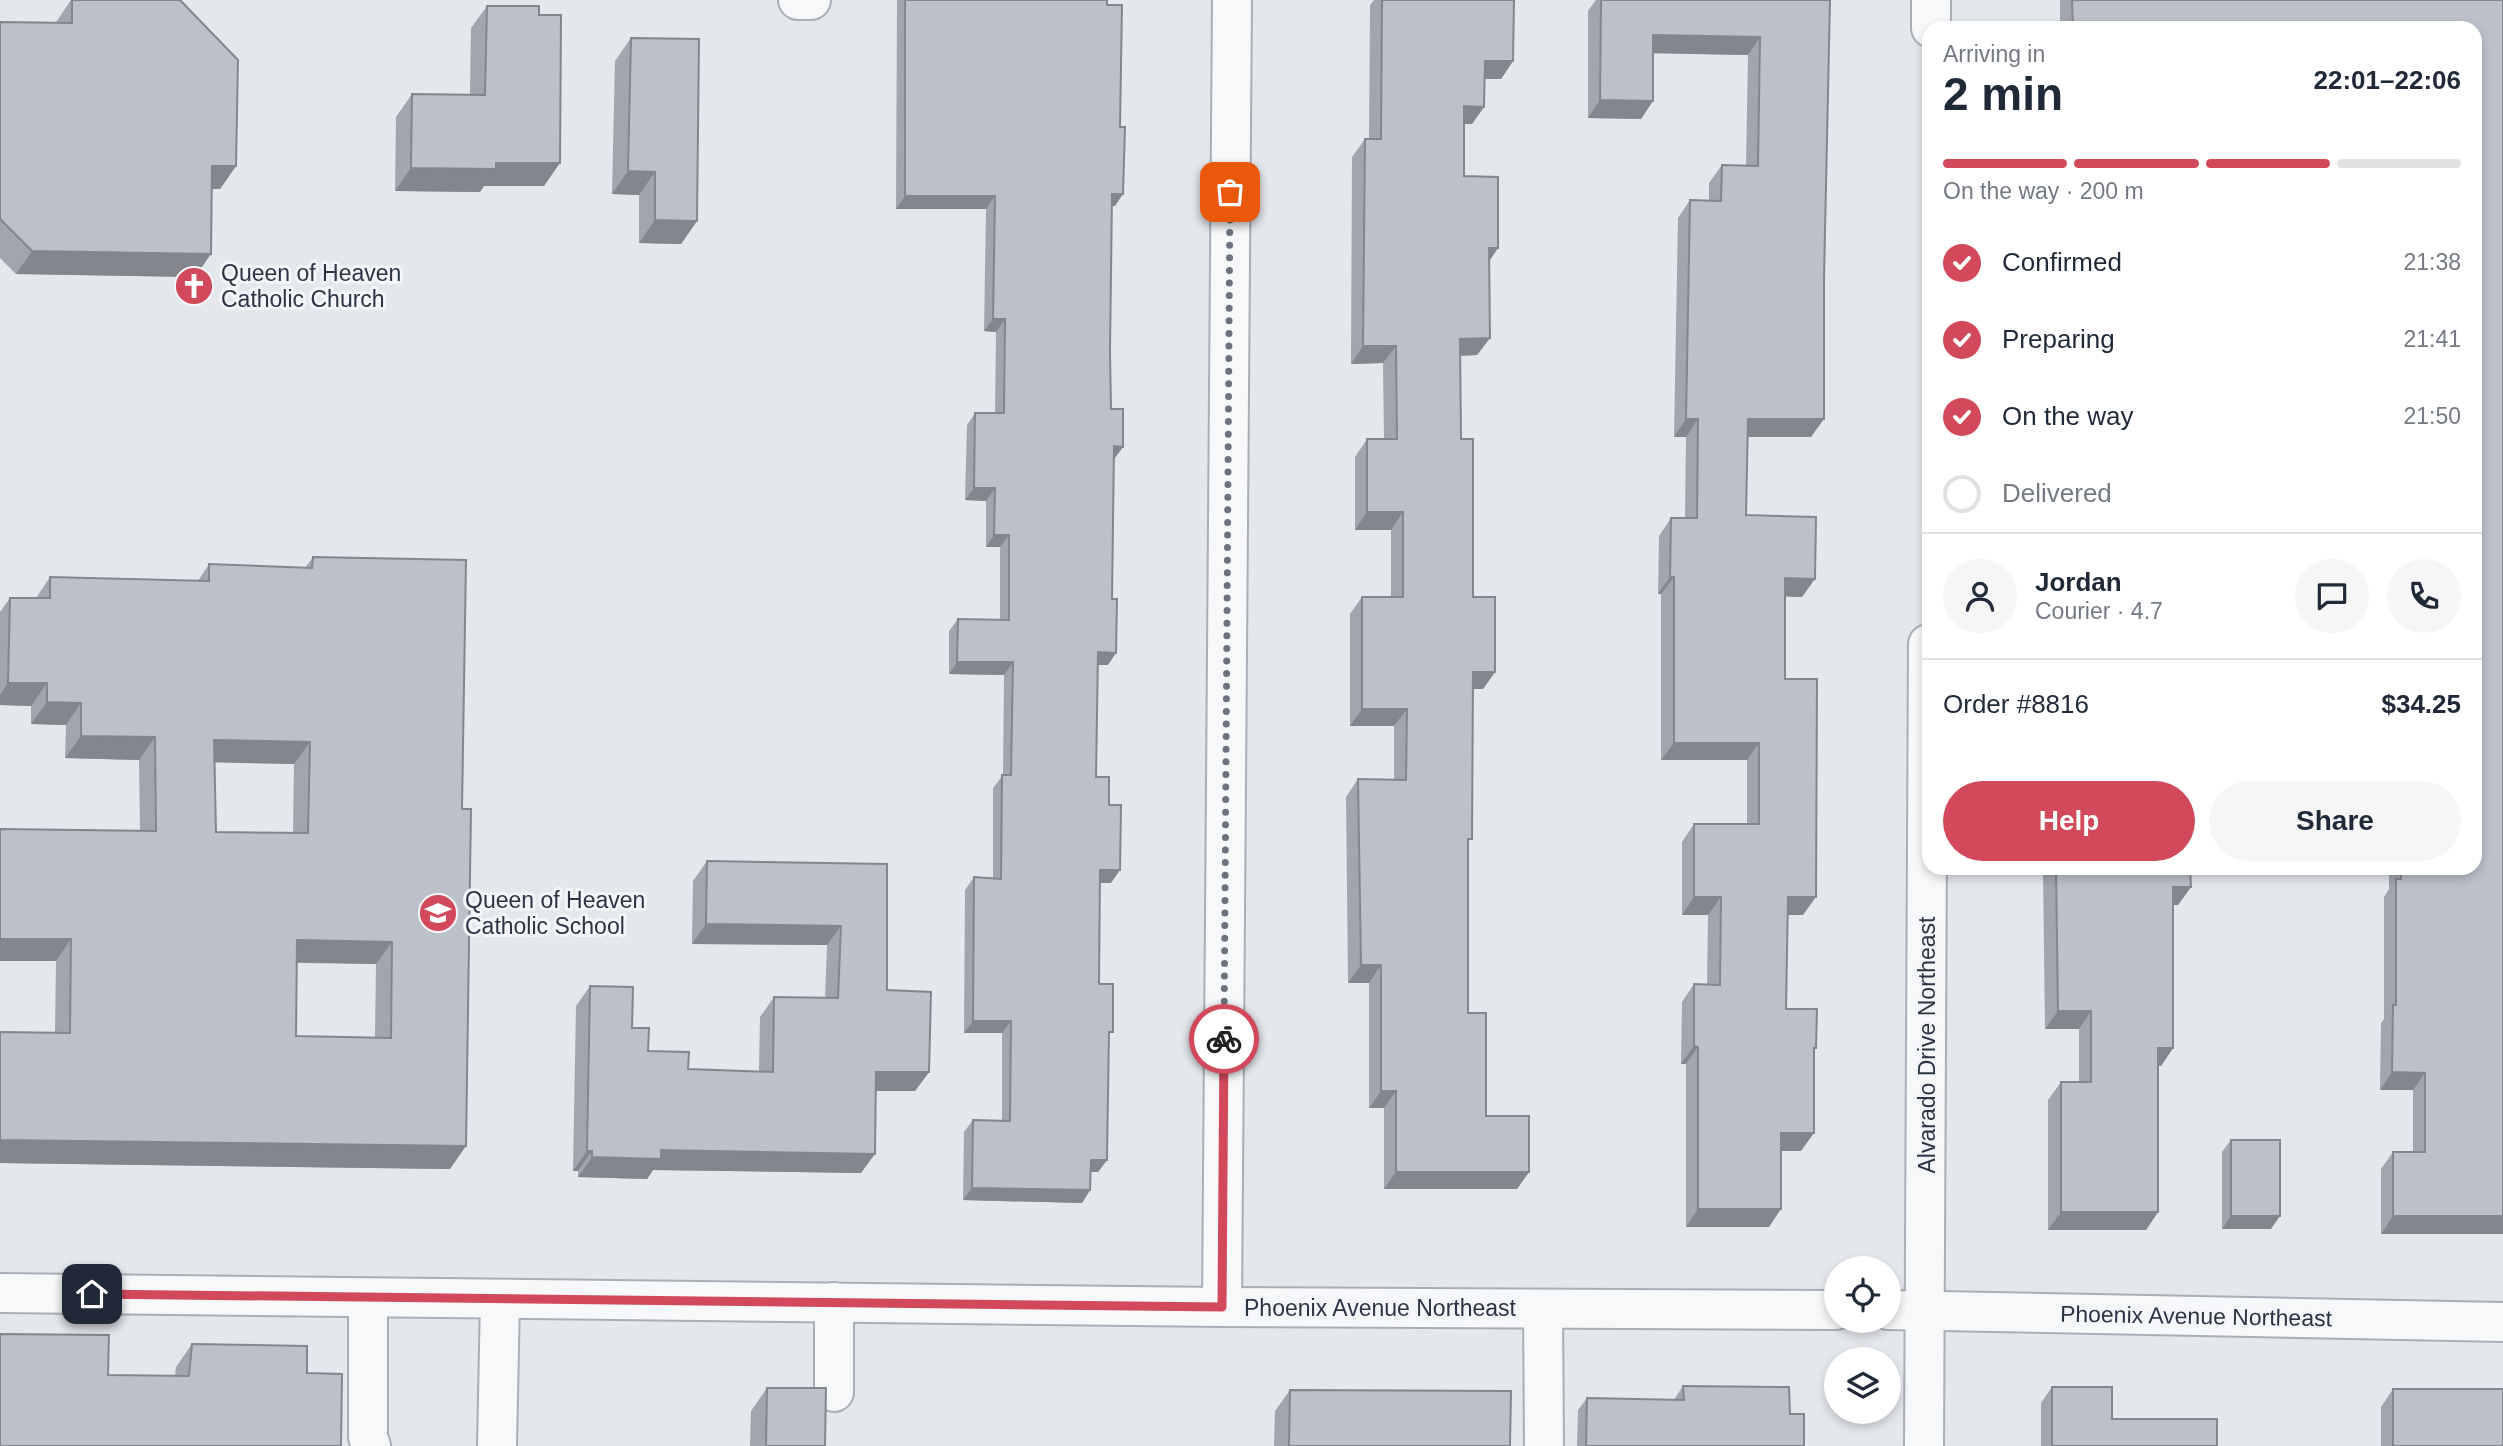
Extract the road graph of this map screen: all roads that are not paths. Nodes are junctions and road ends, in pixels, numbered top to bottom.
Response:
1 (798, 0) edge
2 (811, 0) edge
3 (1232, 0) edge
4 (1931, 0) edge
5 (1931, 21) edge
6 (1927, 875) edge
7 (0, 1293) edge
8 (368, 1298) junction
9 (500, 1299) junction
10 (834, 1302) junction
11 (1222, 1307) junction
12 (1543, 1308) junction
13 (1824, 1310) edge
14 (1901, 1310) edge
15 (1926, 1311) junction
16 (2503, 1322) edge
17 (834, 1392) dead end
18 (371, 1446) edge
19 (497, 1446) edge
20 (1544, 1446) edge
21 (1924, 1446) edge

1 - 2 street
3 - 11 street
4 - 5 street
6 - 15 street, Alvarado Drive Northeast
7 - 8 street, Phoenix Avenue Northeast
8 - 9 street, Phoenix Avenue Northeast
8 - 18 street
9 - 10 street, Phoenix Avenue Northeast
9 - 19 street
10 - 11 street, Phoenix Avenue Northeast
10 - 17 street
11 - 12 street, Phoenix Avenue Northeast
12 - 13 street, Phoenix Avenue Northeast
12 - 20 street
14 - 15 street, Phoenix Avenue Northeast
15 - 16 street, Phoenix Avenue Northeast
15 - 21 street, Alvarado Drive Northeast

